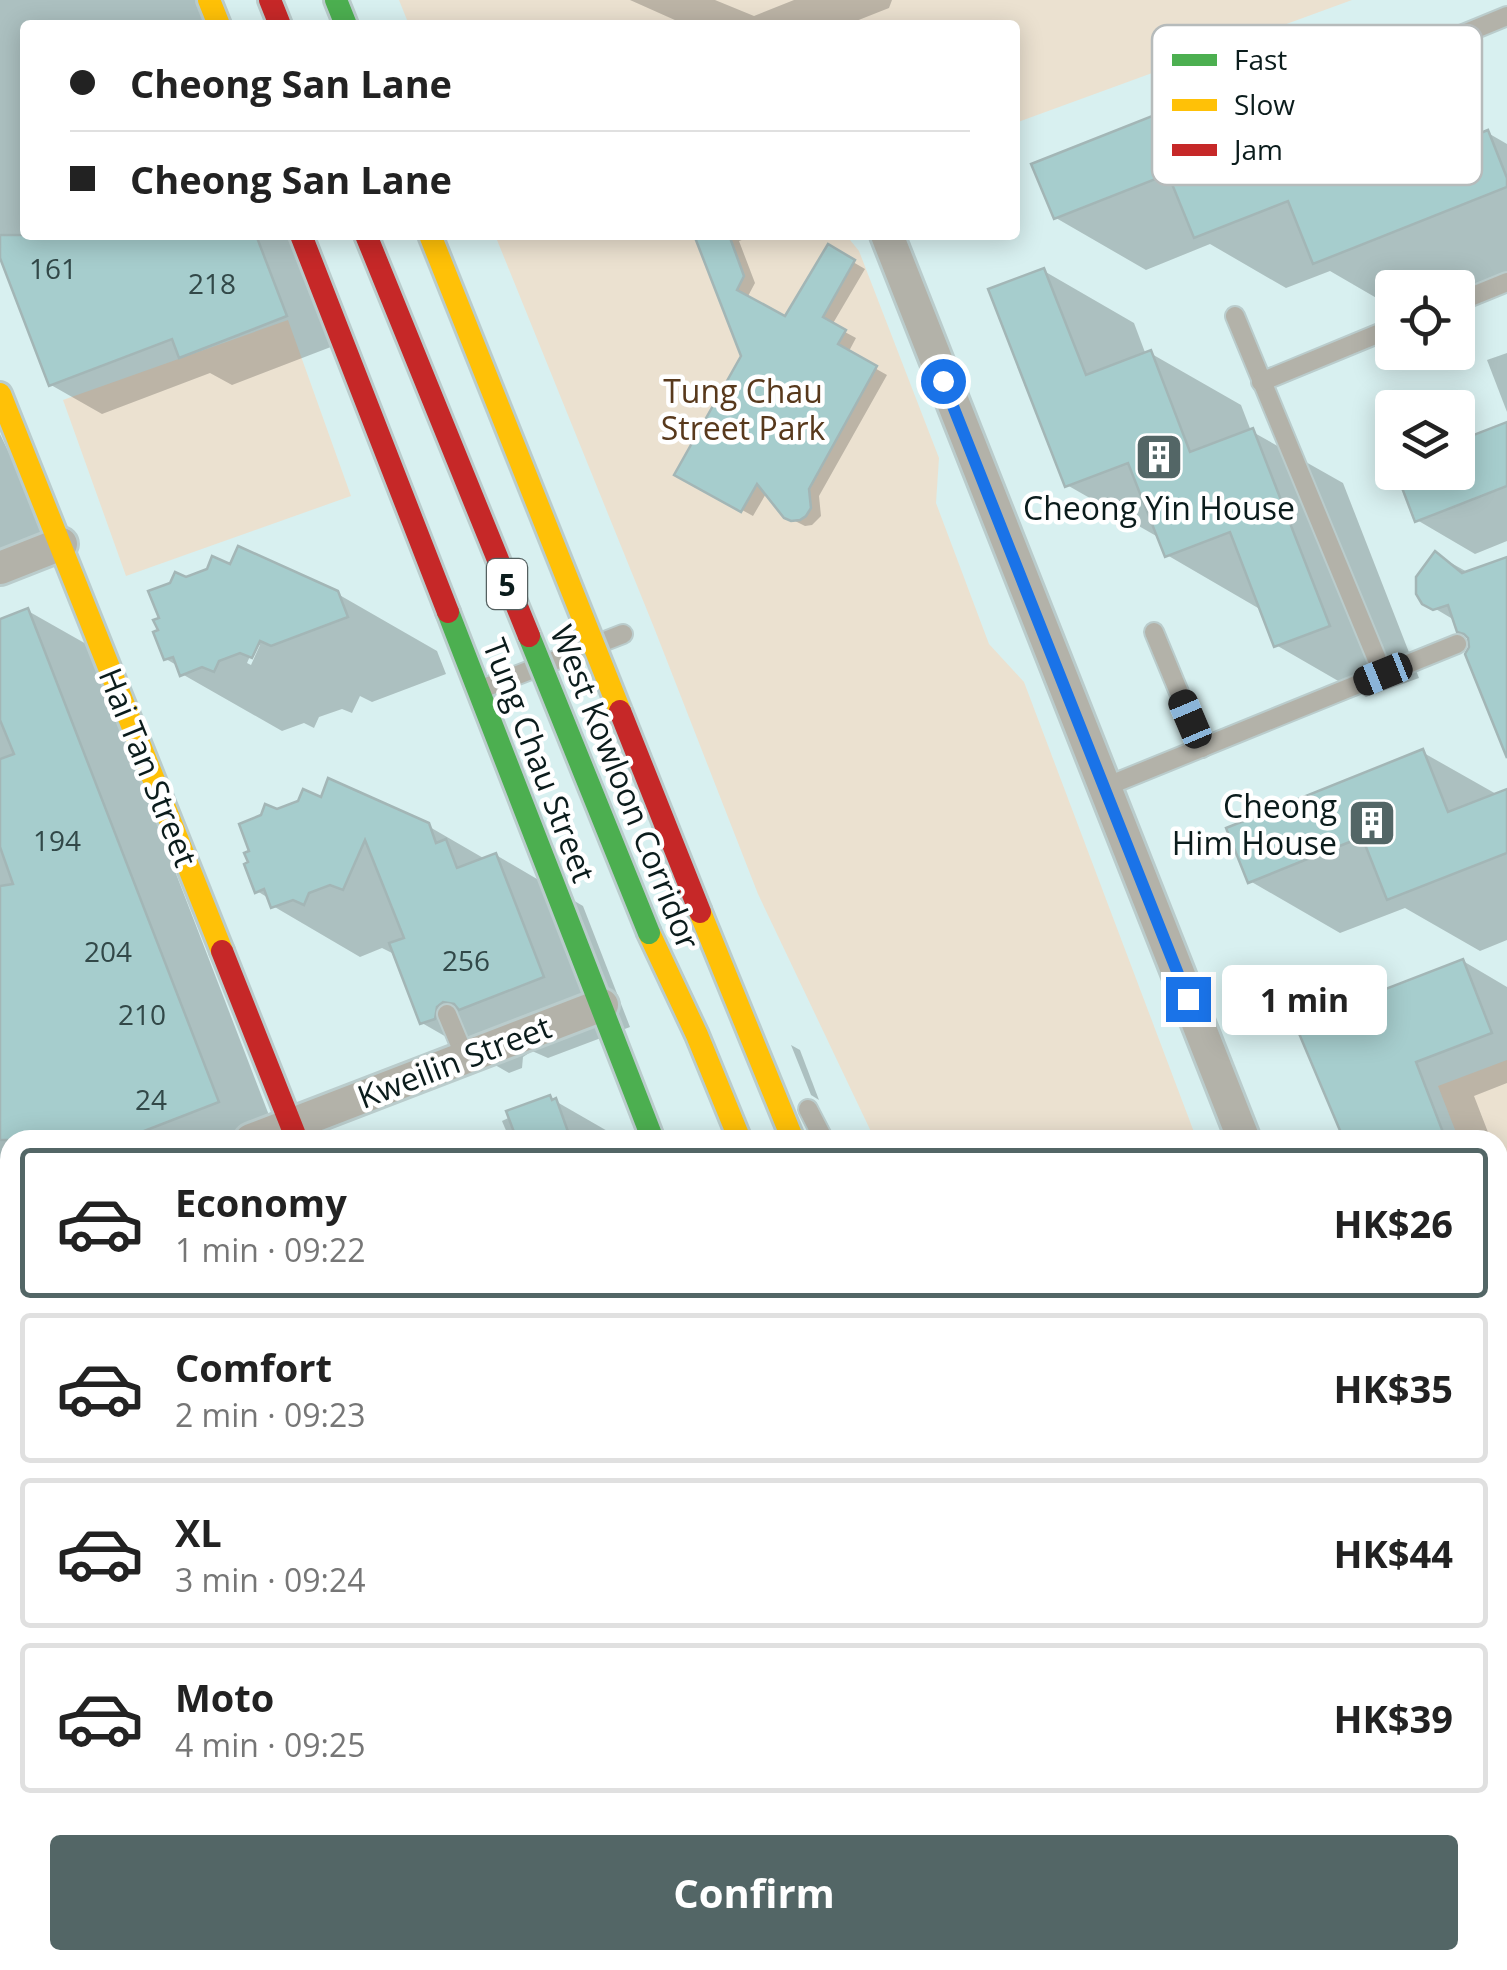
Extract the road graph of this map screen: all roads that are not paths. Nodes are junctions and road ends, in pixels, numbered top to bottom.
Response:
1 (1507, 16) edge
2 (1482, 26) edge
3 (303, 240) edge
4 (368, 240) edge
5 (432, 240) edge
6 (889, 240) edge
7 (1507, 282) edge
8 (1475, 295) edge
9 (1234, 316) dead end
10 (1375, 335) edge
11 (1261, 382) junction
12 (0, 394) edge
13 (61, 544) junction
14 (0, 568) edge
15 (1154, 632) dead end
16 (623, 634) dead end
17 (1457, 644) dead end
18 (1383, 674) junction
19 (478, 691) junction
20 (1202, 748) junction
21 (1105, 787) junction
22 (700, 912) junction
23 (649, 933) junction
24 (602, 1005) junction
25 (448, 1014) dead end
26 (773, 1044) dead end
27 (465, 1057) junction
28 (688, 1070) dead end
29 (800, 1094) dead end
30 (293, 1130) edge
31 (299, 1130) edge
32 (649, 1130) edge
33 (736, 1130) edge
34 (789, 1130) edge
35 (819, 1130) edge
36 (1240, 1130) edge

1 - 2 lane
3 - 19 main road, Tung Chau Street
4 - 23 main road, West Kowloon Corridor / 5, bridge
5 - 22 main road, West Kowloon Corridor / 5, bridge
6 - 21 street
7 - 8 lane
9 - 11 lane
10 - 11 lane
11 - 18 lane
12 - 13 main road, Hai Tan Street
13 - 14 street
13 - 30 main road, Hai Tan Street
15 - 20 lane
16 - 19 lane
17 - 18 lane
18 - 20 lane
19 - 24 main road, Tung Chau Street
20 - 21 lane
21 - 36 street
22 - 26 lane
22 - 34 main road, West Kowloon Corridor / 5
23 - 28 main road
23 - 33 main road, West Kowloon Corridor / 5
24 - 27 street, Kweilin Street
24 - 32 main road, Tung Chau Street
25 - 27 lane
27 - 31 street, Kweilin Street
29 - 35 lane

